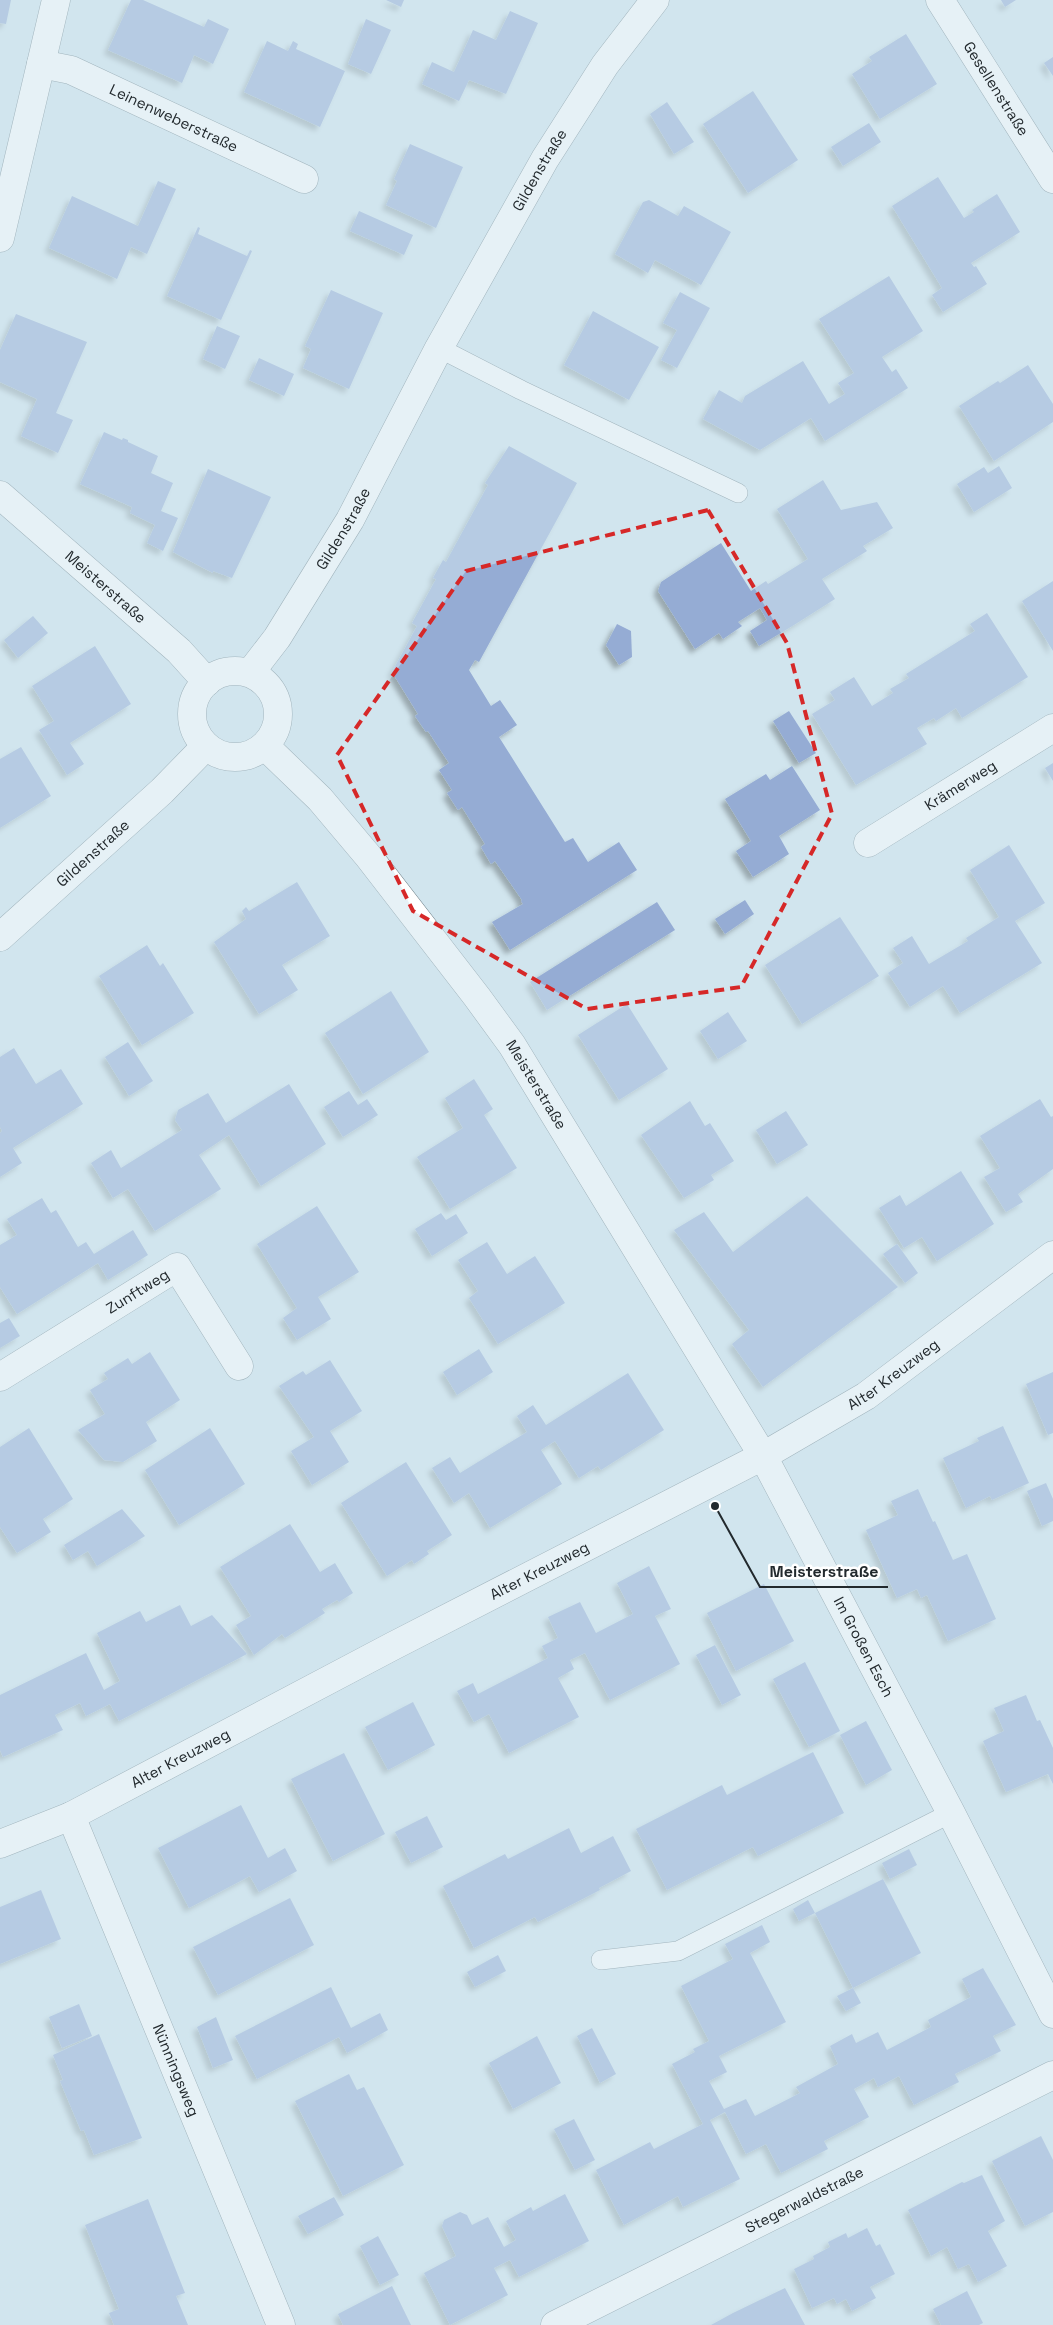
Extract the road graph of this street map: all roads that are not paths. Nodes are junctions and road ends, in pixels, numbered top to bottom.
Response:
1 (56, 0) edge
2 (655, 0) edge
3 (940, 0) edge
4 (41, 64) junction
5 (1053, 178) edge
6 (304, 180) dead end
7 (0, 238) edge
8 (439, 348) junction
9 (738, 493) dead end
10 (0, 495) edge
11 (250, 673) junction
12 (206, 682) junction
13 (1053, 728) edge
14 (265, 746) junction
15 (205, 747) junction
16 (868, 843) dead end
17 (0, 937) edge
18 (1053, 1255) edge
19 (239, 1366) dead end
20 (0, 1377) edge
21 (763, 1456) junction
22 (951, 1813) junction
23 (71, 1816) junction
24 (0, 1844) edge
25 (601, 1960) dead end
26 (1053, 2014) edge
27 (1053, 2075) edge
28 (281, 2325) edge
29 (555, 2325) edge

1 - 4 street
2 - 8 street, Gildenstraße
3 - 5 street, Gesellenstraße
4 - 6 street, Leinenweberstraße
4 - 7 street
8 - 9 lane
8 - 11 street, Gildenstraße
10 - 12 street, Meisterstraße
11 - 12 street
11 - 14 street
12 - 15 street
13 - 16 street, Krämerweg
14 - 15 street
14 - 21 street, Meisterstraße
15 - 17 street, Gildenstraße
18 - 21 street, Alter Kreuzweg
19 - 20 street, Zunftweg
21 - 22 street, Im Großen Esch
21 - 23 street, Alter Kreuzweg
22 - 25 lane
22 - 26 street, Im Großen Esch
23 - 24 street, Alter Kreuzweg
23 - 28 street, Nünningsweg
27 - 29 street, Stegerwaldstraße

